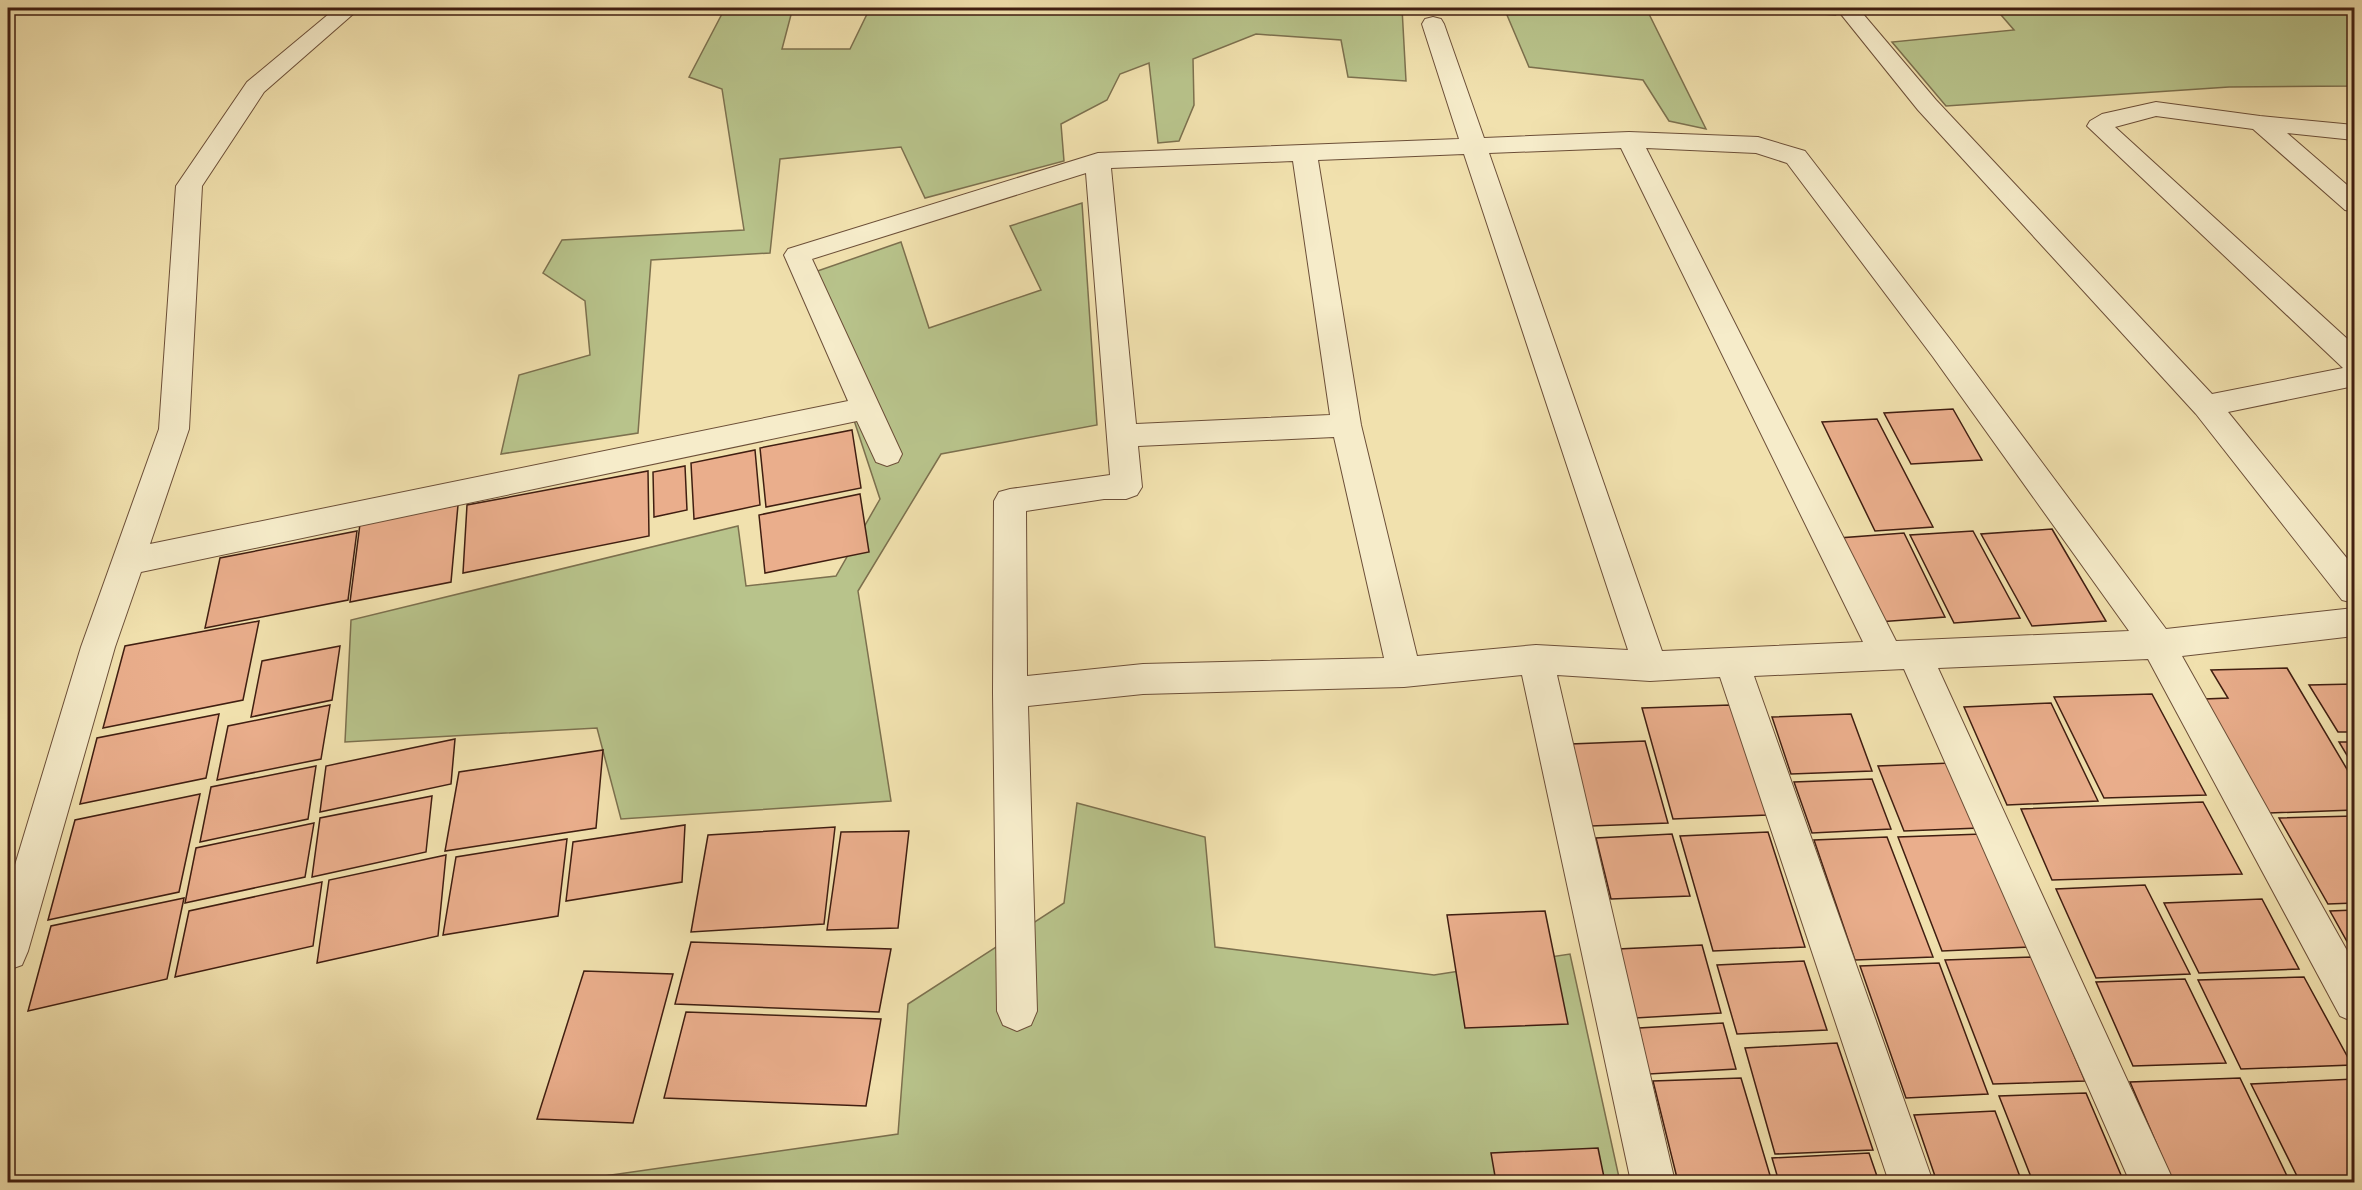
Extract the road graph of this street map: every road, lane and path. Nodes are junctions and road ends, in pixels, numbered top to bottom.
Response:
1 (349, 8) edge
2 (1847, 8) edge
3 (1433, 24) dead end
4 (2260, 123) junction
5 (2355, 132) edge
6 (1629, 140) junction
7 (1472, 144) junction
8 (1305, 154) junction
9 (1098, 161) junction
10 (2355, 204) edge
11 (2355, 361) edge
12 (2355, 376) edge
13 (2206, 406) junction
14 (849, 412) dead end
15 (1346, 425) junction
16 (1122, 436) junction
17 (886, 454) dead end
18 (129, 561) junction
19 (2355, 590) edge
20 (2355, 622) edge
21 (2158, 644) junction
22 (1901, 657) junction
23 (1536, 658) junction
24 (1733, 664) junction
25 (1650, 666) junction
26 (1404, 672) junction
27 (1011, 693) junction
28 (8, 951) edge
29 (2355, 1002) edge
30 (1017, 1011) dead end
31 (1653, 1182) edge
32 (1911, 1182) edge
33 (2152, 1182) edge

1 - 18 street
2 - 13 street
3 - 7 street
4 - 5 street
4 - 10 street
4 - 11 street
6 - 7 street
6 - 21 street
6 - 22 street
7 - 8 street
7 - 25 street
8 - 9 street
8 - 15 street
9 - 16 street
9 - 17 street
12 - 13 street
13 - 19 street
14 - 18 street
15 - 16 street
15 - 26 street
16 - 27 street
18 - 28 street
20 - 21 street
21 - 22 street
21 - 29 street
22 - 24 street
22 - 33 street
23 - 25 street
23 - 26 street
23 - 31 street
24 - 25 street
24 - 32 street
26 - 27 street
27 - 30 street

